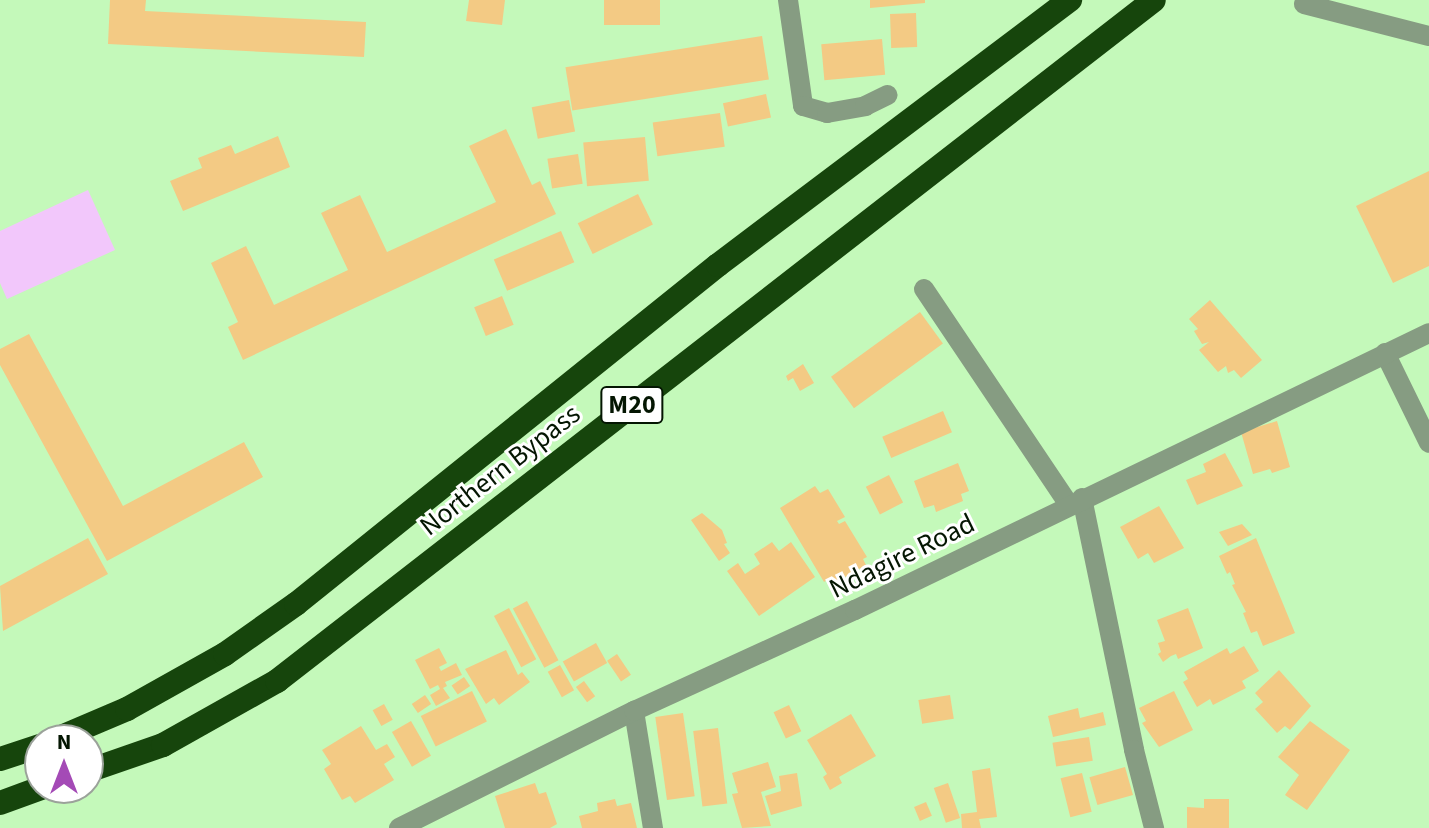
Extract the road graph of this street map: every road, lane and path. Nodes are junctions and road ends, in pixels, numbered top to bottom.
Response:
1 (788, 0) edge
2 (1070, 0) edge
3 (1154, 0) edge
4 (1304, 4) dead end
5 (1429, 36) edge
6 (888, 95) dead end
7 (924, 289) dead end
8 (1429, 333) edge
9 (1385, 353) junction
10 (1429, 443) edge
11 (1076, 501) junction
12 (634, 711) junction
13 (90, 724) edge
14 (24, 751) edge
15 (0, 759) edge
16 (104, 765) edge
17 (24, 794) edge
18 (0, 803) edge
19 (399, 828) edge
20 (653, 828) edge
21 (1154, 828) edge

1 - 6 street
2 - 13 highway, Northern Bypass / M20
3 - 16 highway, Northern Bypass / M20
4 - 5 street
7 - 11 street
8 - 9 street, Ndagire Road
9 - 10 street
9 - 11 street, Ndagire Road
11 - 12 street, Ndagire Road
11 - 21 street
12 - 19 street, Ndagire Road
12 - 20 street
14 - 15 highway
17 - 18 highway

